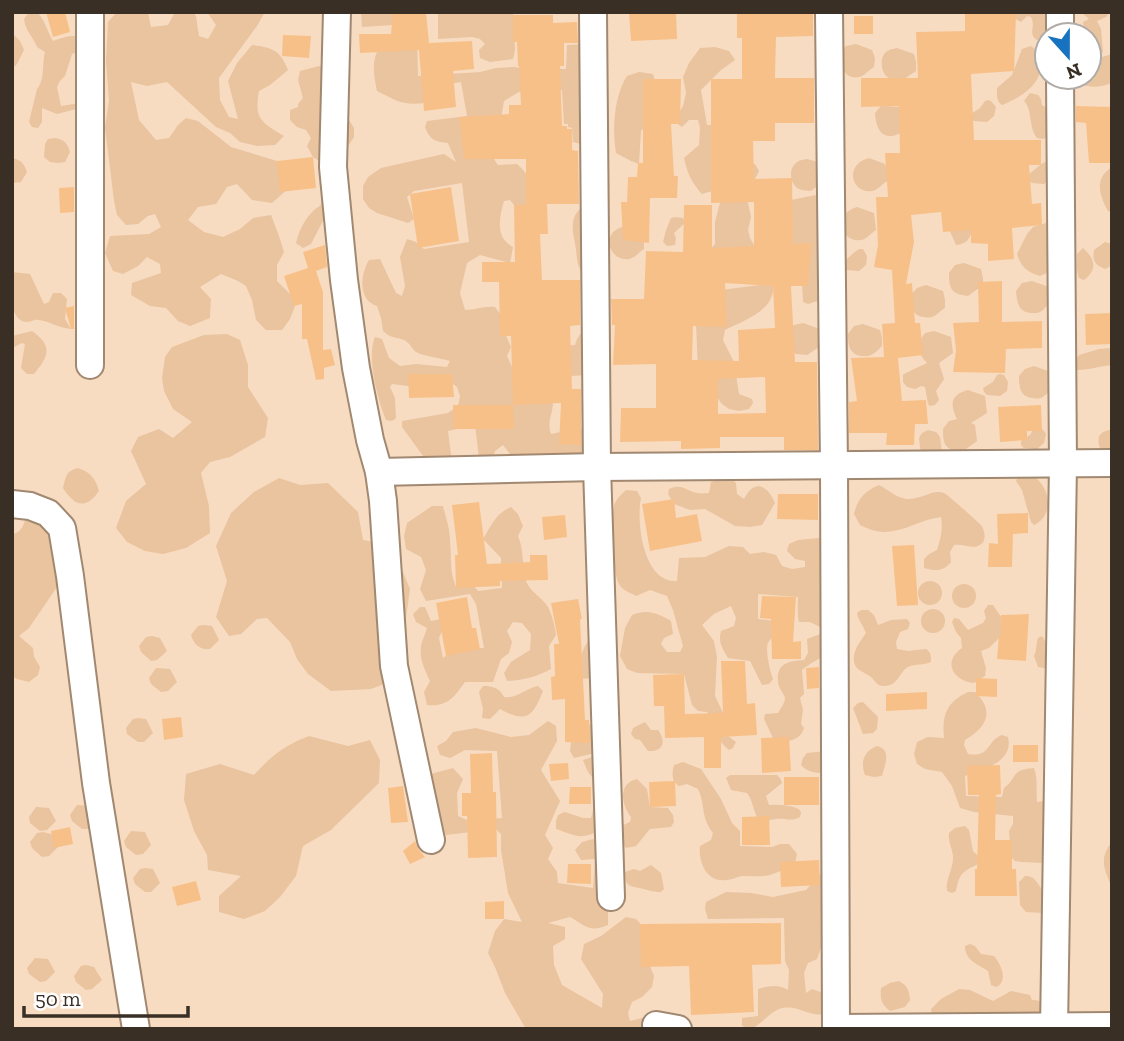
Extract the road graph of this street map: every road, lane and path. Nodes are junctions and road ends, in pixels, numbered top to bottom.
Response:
1 (90, 12) edge
2 (337, 12) edge
3 (593, 12) edge
4 (829, 12) edge
5 (1060, 91) edge
6 (90, 365) dead end
7 (1112, 463) edge
8 (1063, 464) junction
9 (597, 467) junction
10 (834, 467) junction
11 (379, 472) junction
12 (12, 504) edge
13 (431, 840) dead end
14 (611, 897) dead end
15 (1112, 1026) edge
16 (141, 1028) edge
17 (835, 1028) edge
18 (1054, 1028) edge

1 - 6 street
2 - 11 street
3 - 9 street
4 - 10 street
5 - 8 street
7 - 8 street
8 - 10 street
8 - 18 street
9 - 10 street
9 - 11 street
9 - 14 street
10 - 17 street
11 - 13 street
12 - 16 street
15 - 18 street
17 - 18 street

